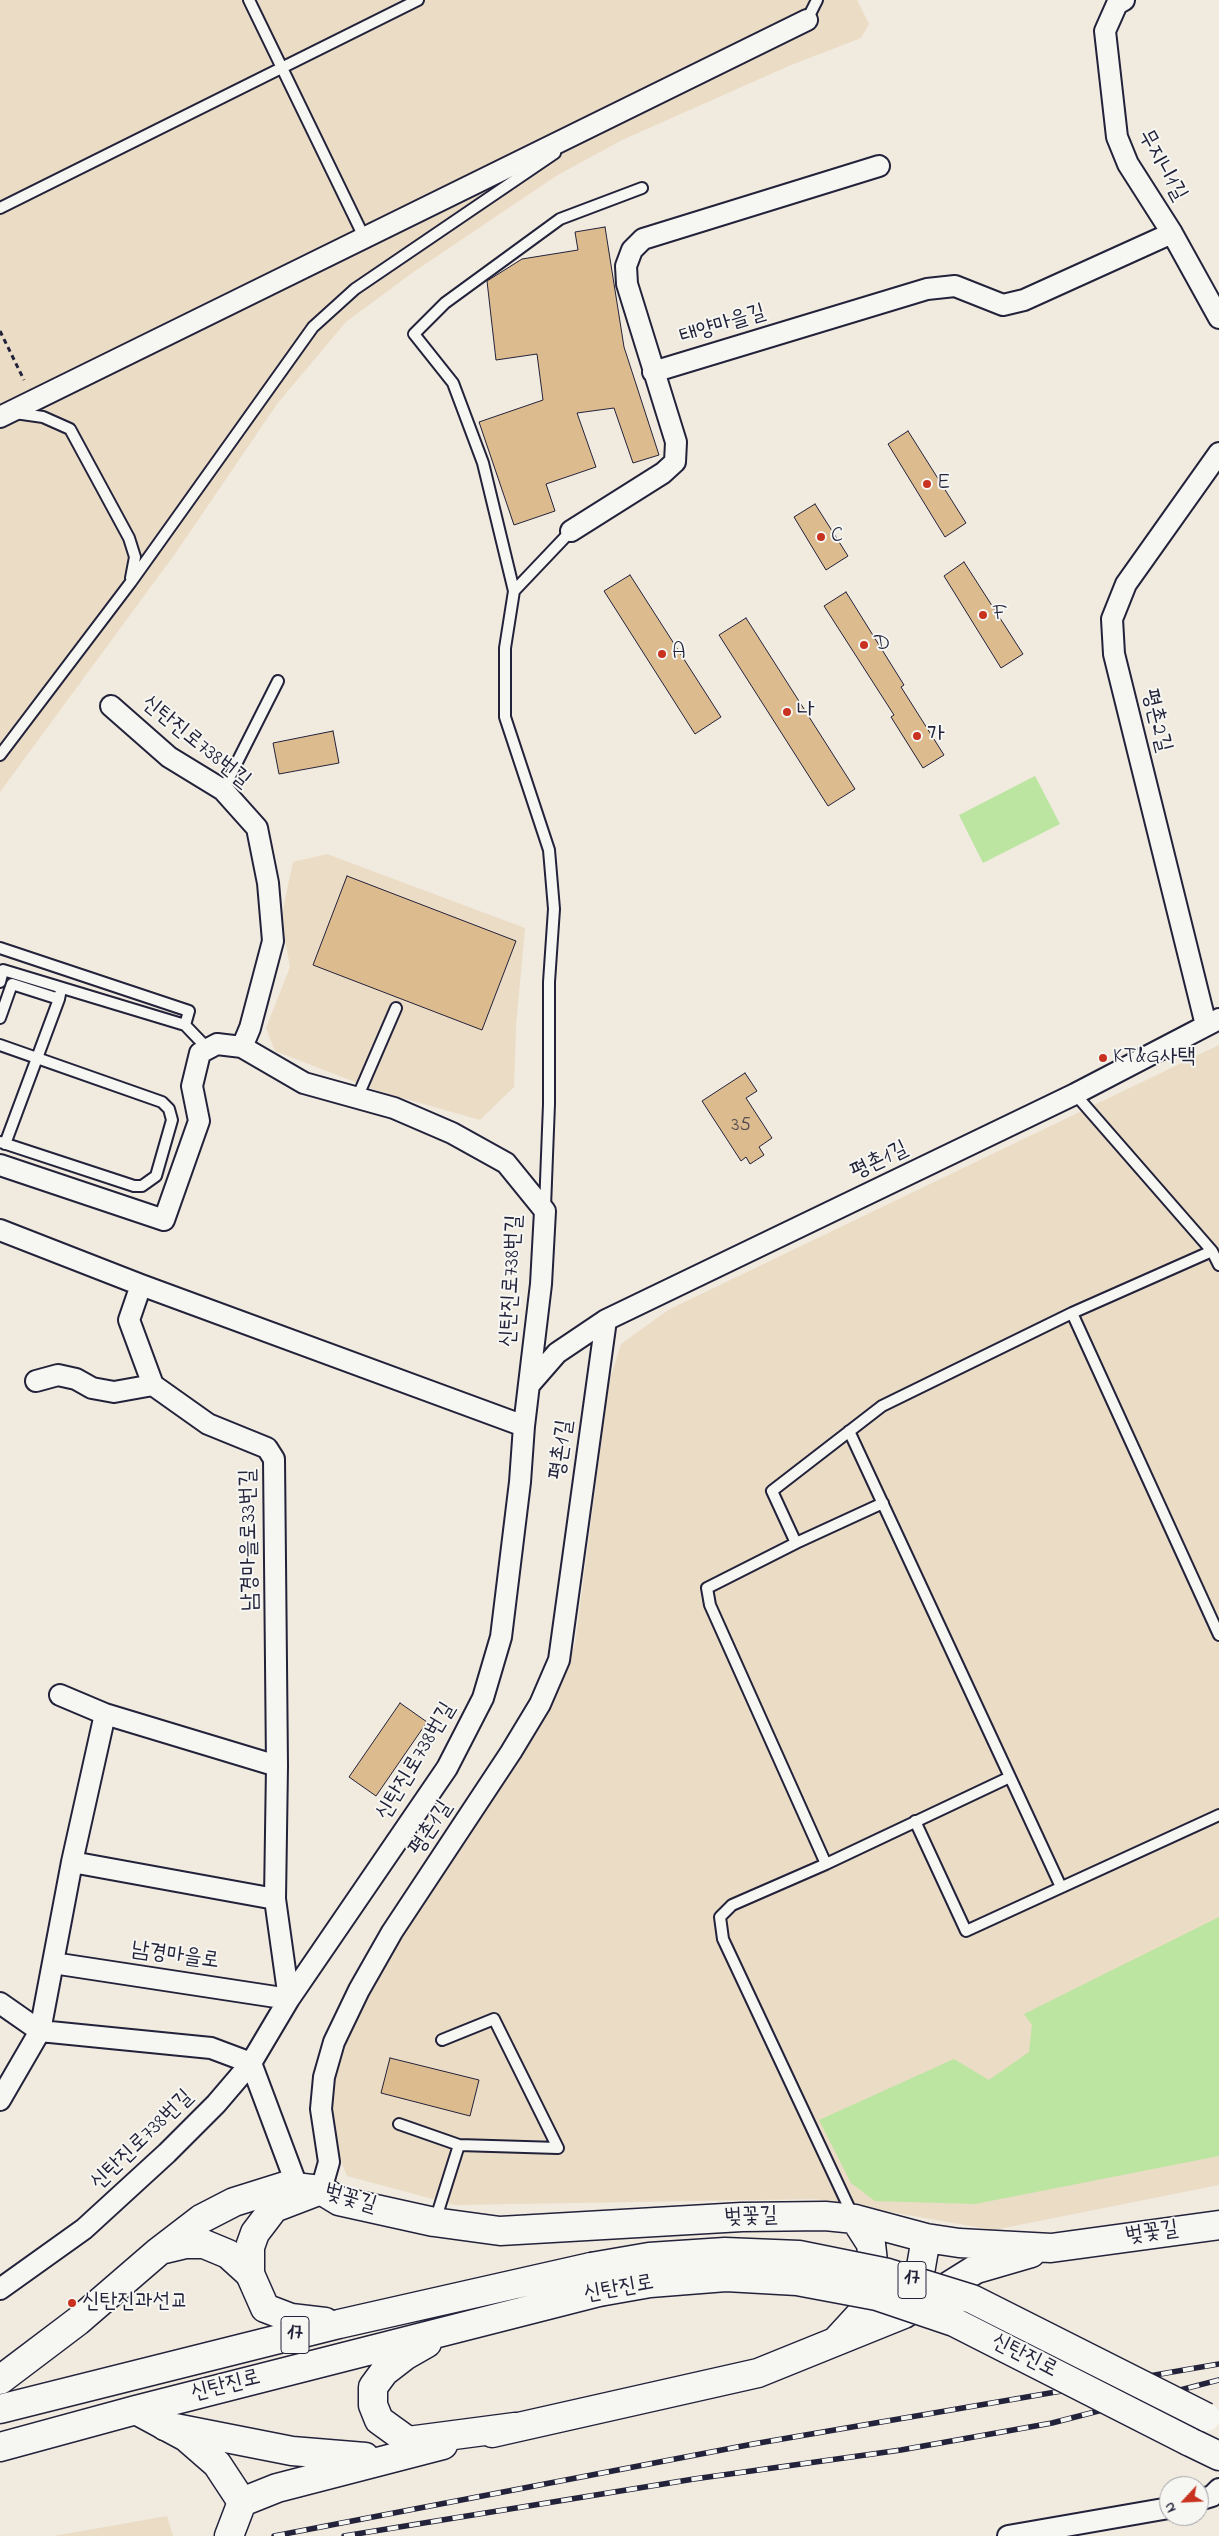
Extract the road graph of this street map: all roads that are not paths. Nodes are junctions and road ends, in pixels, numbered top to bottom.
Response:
1 (250, 0) edge
2 (418, 0) edge
3 (817, 0) edge
4 (1124, 0) edge
5 (806, 20) joint
6 (282, 68) junction
7 (604, 120) junction
8 (879, 166) dead end
9 (642, 188) dead end
10 (0, 208) edge
11 (1172, 233) junction
12 (364, 238) junction
13 (1219, 318) edge
14 (653, 372) junction
15 (4, 415) edge
16 (1219, 453) edge
17 (571, 531) joint
18 (130, 582) junction
19 (514, 591) junction
20 (278, 681) dead end
21 (111, 706) dead end
22 (0, 755) edge
23 (223, 790) junction
24 (0, 948) edge
25 (0, 982) edge
26 (62, 988) junction
27 (59, 999) junction
28 (396, 1008) dead end
29 (0, 1018) edge
30 (1212, 1022) edge
31 (184, 1025) junction
32 (0, 1045) edge
33 (242, 1047) junction
34 (208, 1049) junction
35 (37, 1058) junction
36 (1075, 1094) junction
37 (357, 1098) junction
38 (3, 1143) edge
39 (0, 1165) edge
40 (545, 1211) junction
41 (0, 1230) edge
42 (1212, 1251) junction
43 (1219, 1265) edge
44 (141, 1285) junction
45 (1072, 1313) junction
46 (606, 1320) junction
47 (36, 1381) dead end
48 (530, 1384) junction
49 (153, 1385) junction
50 (524, 1426) junction
51 (849, 1431) junction
52 (883, 1503) junction
53 (796, 1543) junction
54 (1219, 1635) edge
55 (60, 1695) dead end
56 (105, 1714) junction
57 (277, 1766) junction
58 (1010, 1777) junction
59 (1219, 1815) edge
60 (915, 1821) junction
61 (72, 1862) junction
62 (826, 1864) junction
63 (1061, 1888) junction
64 (275, 1898) junction
65 (53, 1963) junction
66 (289, 1999) junction
67 (0, 2003) edge
68 (40, 2031) junction
69 (442, 2040) dead end
70 (251, 2063) junction
71 (0, 2100) edge
72 (399, 2124) dead end
73 (459, 2145) junction
74 (301, 2187) junction
75 (855, 2219) junction
76 (434, 2222) junction
77 (1219, 2225) edge
78 (926, 2238) junction
79 (1052, 2248) junction
80 (158, 2252) junction
81 (250, 2274) junction
82 (595, 2280) junction
83 (0, 2289) edge
84 (904, 2314) junction
85 (339, 2324) junction
86 (456, 2328) junction
87 (837, 2340) junction
88 (0, 2380) edge
89 (0, 2409) edge
90 (136, 2410) junction
91 (1212, 2420) edge
92 (165, 2426) junction
93 (515, 2427) junction
94 (0, 2447) edge
95 (1218, 2457) edge
96 (386, 2459) junction
97 (242, 2502) junction
98 (1159, 2510) edge
99 (229, 2536) edge
100 (1008, 2536) edge

1 - 6 lane
2 - 6 lane
3 - 5 lane
4 - 11 street, 무지니1길
5 - 7 street
6 - 10 lane
6 - 12 lane
7 - 12 street
7 - 18 lane
8 - 14 street
9 - 19 lane
11 - 13 street, 무지니1길
11 - 14 street, 태양마을길
12 - 15 street
14 - 17 street
15 - 18 lane
16 - 30 street, 평촌2길
17 - 19 lane
18 - 22 lane
19 - 40 lane
20 - 23 lane
21 - 23 street, 신탄진로738번길
23 - 33 street, 신탄진로738번길
24 - 31 lane
25 - 26 lane
26 - 27 lane
26 - 31 lane
27 - 29 lane
27 - 35 lane
28 - 37 lane
30 - 36 street, 평촌1길
31 - 34 lane
32 - 35 lane
33 - 34 street
33 - 37 street, 신탄진로738번길
34 - 39 street
35 - 38 lane
35 - 38 lane
36 - 42 lane
36 - 46 street, 평촌1길
37 - 40 street, 신탄진로738번길
40 - 48 street, 신탄진로738번길
41 - 44 street
42 - 43 lane
42 - 45 lane
44 - 49 street
44 - 50 street
45 - 51 lane
45 - 54 lane
46 - 48 street
46 - 74 street, 평촌1길
47 - 49 street
48 - 50 street, 신탄진로738번길
49 - 57 street, 남경마을로33번길
50 - 66 street, 신탄진로738번길
51 - 52 lane
51 - 53 lane
52 - 53 lane
52 - 58 lane
53 - 62 lane
55 - 56 street
56 - 57 street
56 - 61 street
57 - 64 street
58 - 60 lane
58 - 63 lane
59 - 63 lane
60 - 62 lane
60 - 63 lane
61 - 64 street
61 - 65 street
62 - 75 lane
64 - 66 street
65 - 66 street, 남경마을로
65 - 68 street
66 - 70 street, 신탄진로738번길
67 - 68 street
68 - 70 street
68 - 71 street
69 - 73 lane
70 - 74 street
70 - 83 street, 신탄진로738번길
72 - 73 lane
73 - 76 lane
74 - 76 main road, 벚꽃길
74 - 80 main road
74 - 81 main road
75 - 76 main road, 벚꽃길
75 - 78 main road, 벚꽃길
75 - 87 main road
77 - 79 main road, 벚꽃길
78 - 79 main road, 벚꽃길
78 - 84 main road
79 - 84 main road
80 - 81 main road
80 - 88 main road
81 - 85 main road
82 - 85 main road, 신탄진로 / 17
82 - 86 main road, 신탄진로 / 17
82 - 91 main road, 신탄진로 / 17, bridge
82 - 95 main road, 신탄진로 / 17, bridge
84 - 87 main road
85 - 89 main road, 신탄진로 / 17
86 - 90 main road, 신탄진로 / 17
86 - 93 main road
87 - 93 main road
90 - 92 main road
90 - 94 main road, 신탄진로 / 17
92 - 96 main road
92 - 97 main road
93 - 96 main road
96 - 97 main road
97 - 99 main road
98 - 100 street

